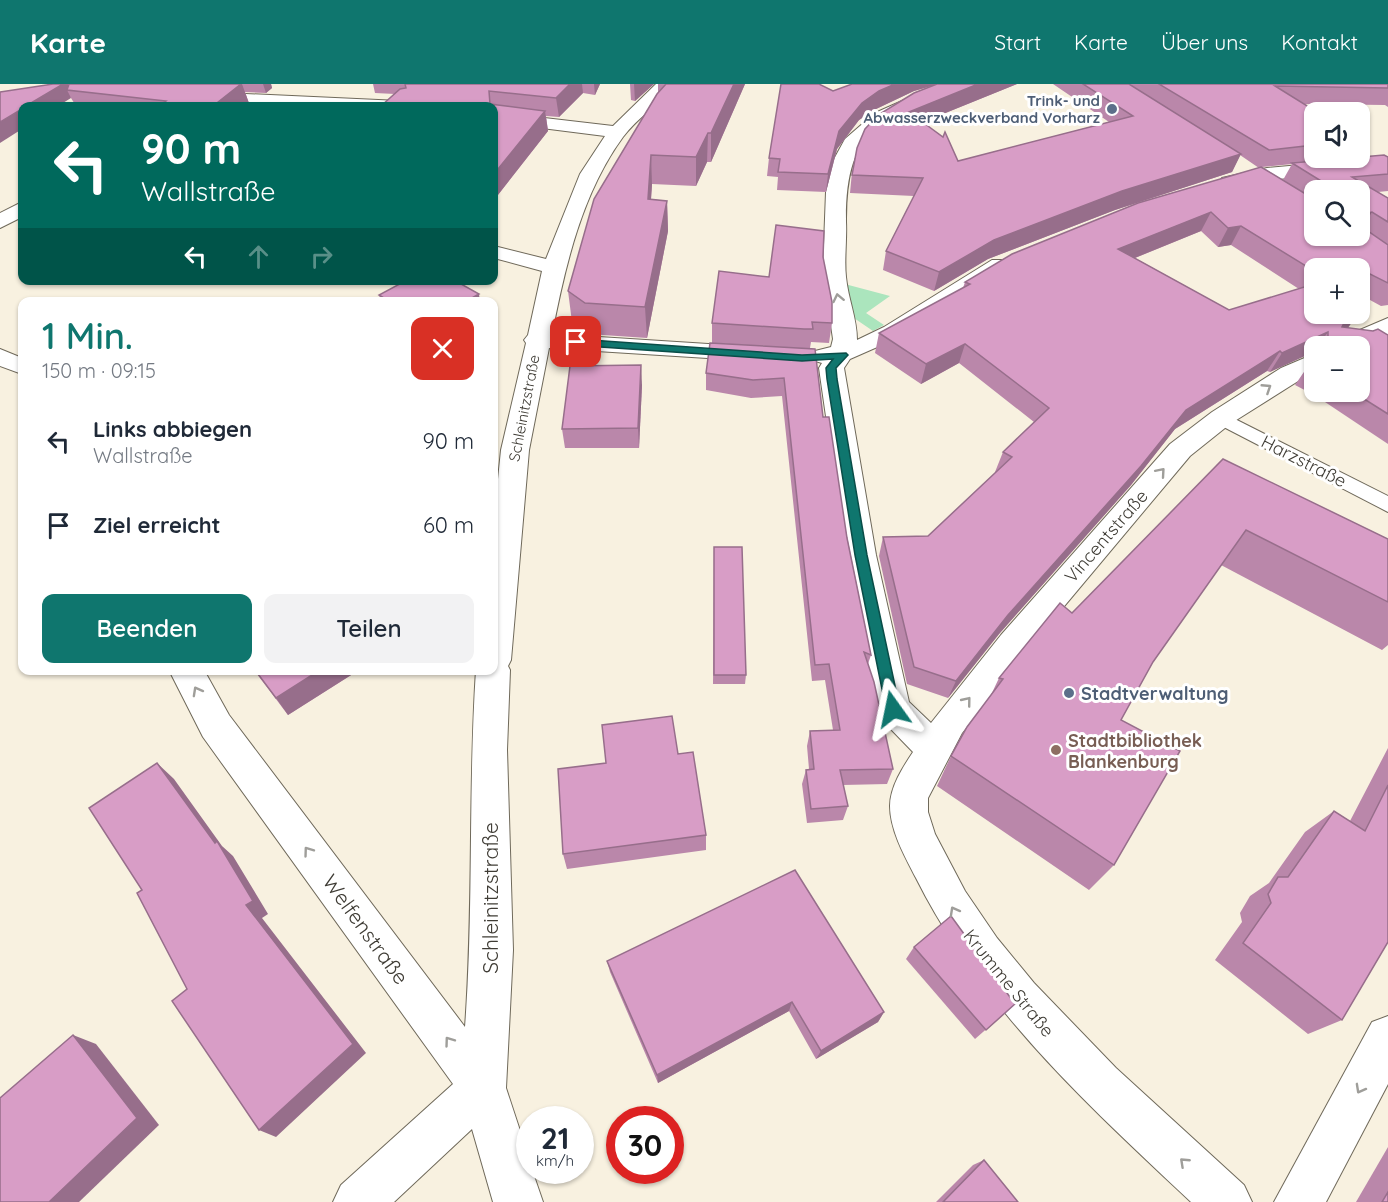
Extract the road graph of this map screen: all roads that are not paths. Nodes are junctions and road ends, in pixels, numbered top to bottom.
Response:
1 (666, 84) edge
2 (956, 84) edge
3 (189, 90) edge
4 (347, 102) edge
5 (498, 117) edge
6 (617, 132) junction
7 (1233, 163) edge
8 (1388, 163) edge
9 (1253, 176) junction
10 (1209, 188) edge
11 (1280, 192) edge
12 (18, 211) edge
13 (0, 222) edge
14 (498, 253) edge
15 (1018, 258) edge
16 (554, 267) junction
17 (1388, 325) edge
18 (1364, 336) edge
19 (537, 340) junction
20 (843, 355) junction
21 (0, 356) edge
22 (18, 365) edge
23 (1304, 366) edge
24 (1221, 417) junction
25 (1388, 505) edge
26 (498, 618) edge
27 (189, 675) edge
28 (493, 675) edge
29 (934, 748) junction
30 (1388, 1038) edge
31 (483, 1089) junction
32 (358, 1202) edge
33 (518, 1202) edge
34 (1227, 1202) edge
35 (1299, 1202) edge

1 - 6 street, Schleinitzstraße
20 -> 2 street
3 - 4 street
5 - 6 street
6 - 16 street, Schleinitzstraße
7 - 9 street
8 - 9 street
9 - 10 street
9 - 11 street
12 - 13 street
14 - 16 street
15 - 20 street
16 - 19 street, Schleinitzstraße
17 - 18 street
19 - 20 street
19 - 26 street, Schleinitzstraße
20 - 29 street
21 - 22 street
24 -> 23 street, Vincentstraße
24 - 25 lane, Harzstraße
29 -> 24 street, Vincentstraße
31 -> 27 street, Welfenstraße
28 - 31 street, Schleinitzstraße
34 -> 29 street, Krumme Straße
30 -> 35 street
31 - 32 street
31 - 33 street, Welfenstraße

